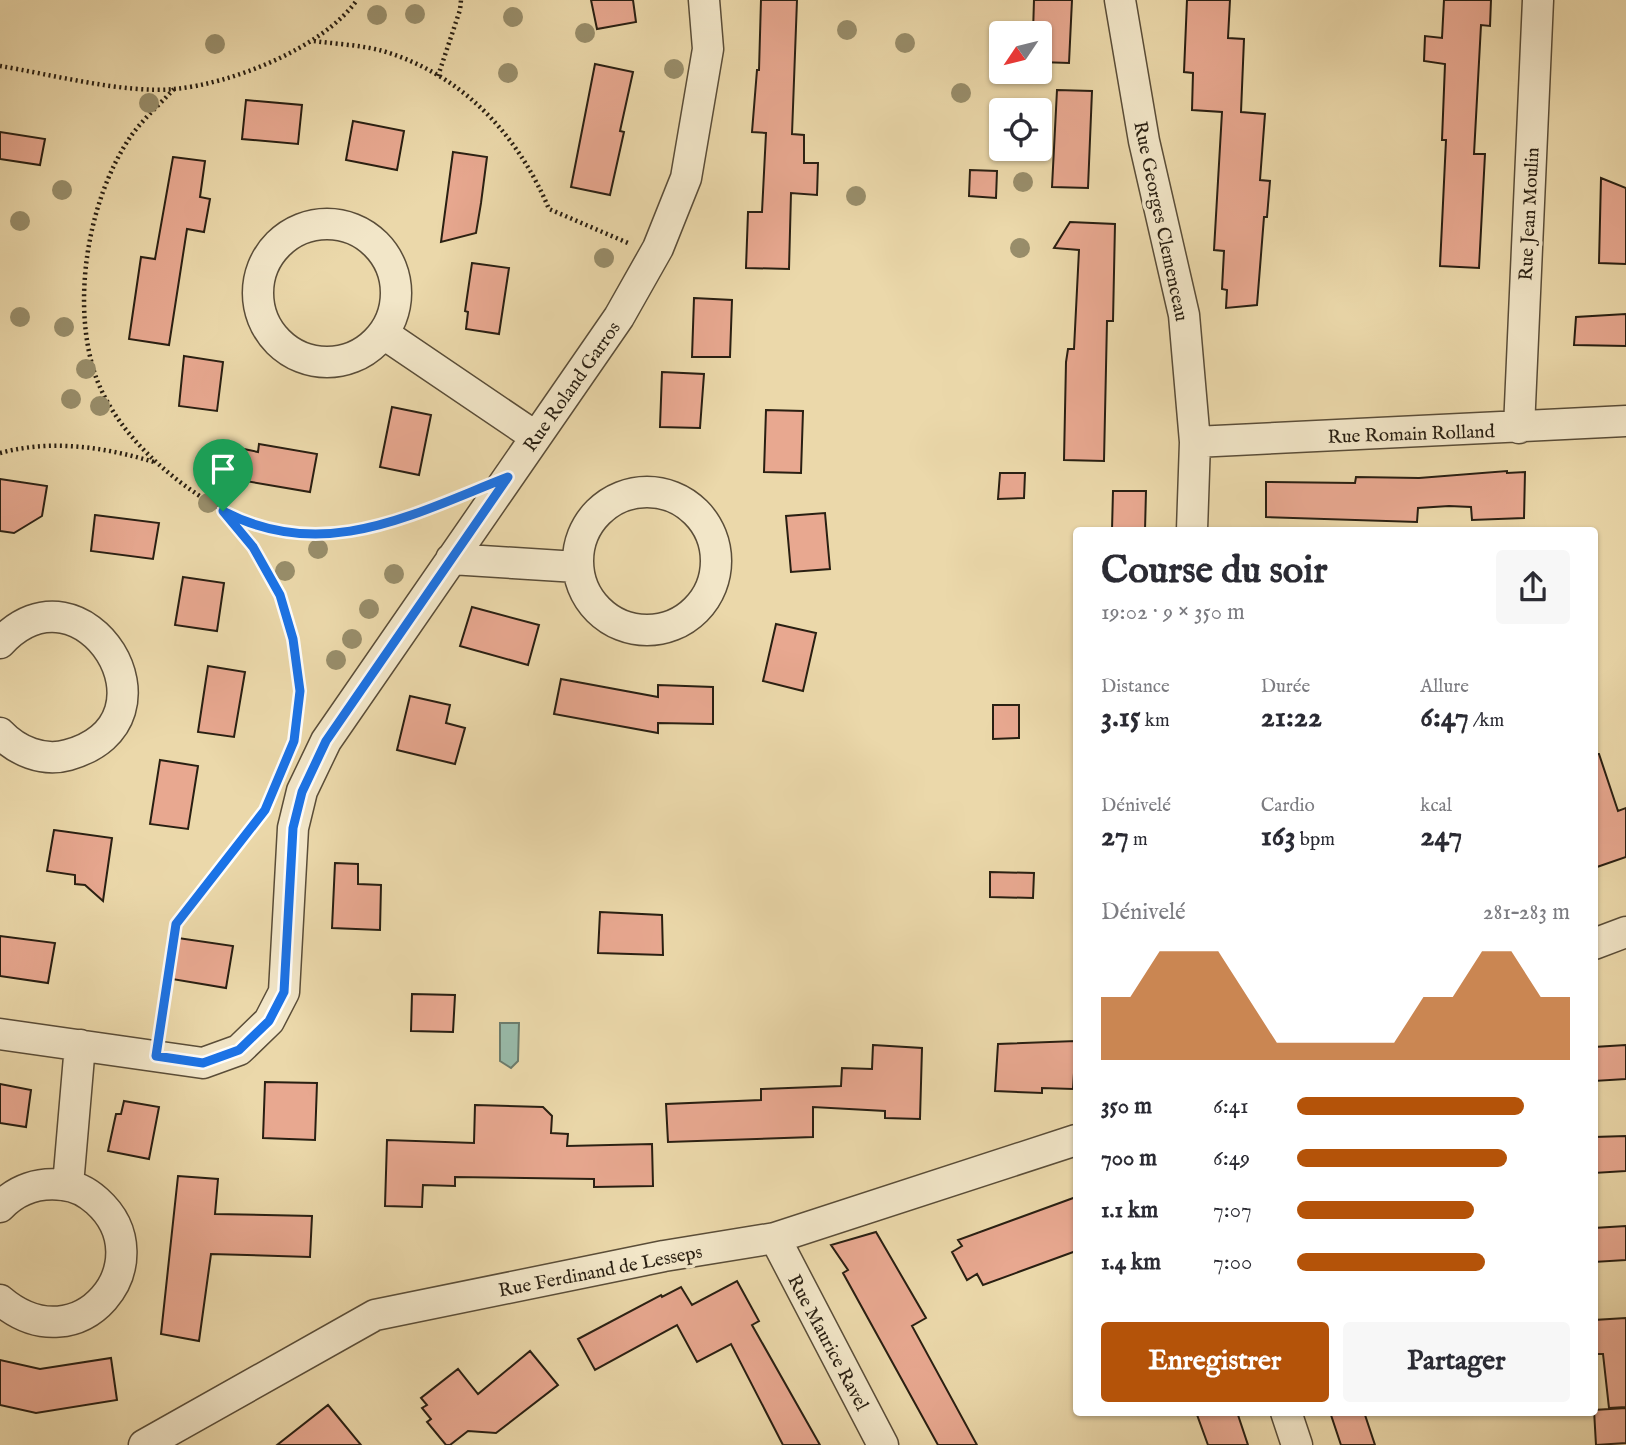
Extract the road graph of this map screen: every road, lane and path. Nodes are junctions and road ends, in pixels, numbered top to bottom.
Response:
1 (357, 0) edge
2 (461, 0) edge
3 (704, 0) edge
4 (1120, 0) edge
5 (1538, 0) edge
6 (314, 41) junction
7 (0, 66) edge
8 (438, 75) junction
9 (174, 89) junction
10 (655, 254) junction
11 (384, 334) junction
12 (1626, 421) edge
13 (1519, 428) junction
14 (536, 437) junction
15 (1195, 442) junction
16 (0, 453) edge
17 (155, 463) junction
18 (464, 494) dead end
19 (223, 511) junction
20 (1192, 527) edge
21 (451, 559) junction
22 (577, 567) junction
23 (0, 643) edge
24 (0, 733) edge
25 (294, 741) dead end
26 (270, 799) dead end
27 (1626, 932) edge
28 (1598, 942) edge
29 (0, 1034) edge
30 (80, 1045) junction
31 (156, 1056) junction
32 (1073, 1141) edge
33 (68, 1185) junction
34 (0, 1207) edge
35 (775, 1238) junction
36 (0, 1300) edge
37 (1287, 1416) edge
38 (144, 1445) edge
39 (883, 1445) edge
40 (1297, 1445) edge

1 - 6 path
2 - 8 path
3 - 10 street, Rue Roland Garros
4 - 15 street, Rue Georges Clemenceau
5 - 13 street, Rue Jean Moulin
6 - 8 path
6 - 9 path
7 - 9 path
8 - 10 path
9 - 17 path
10 - 14 street, Rue Roland Garros
11 - 11 street
11 - 14 street
12 - 13 street, Rue Romain Rolland
13 - 15 street, Rue Romain Rolland
14 - 21 street, Rue Roland Garros
15 - 20 street, Rue Georges Clemenceau
16 - 17 path
17 - 19 path
18 - 19 path
19 - 25 path
21 - 22 street
21 - 31 street, Rue Roland Garros
22 - 22 street
23 - 24 street
26 - 31 path
27 - 28 street
29 - 30 street, Rue Roland Garros
30 - 31 street, Rue Roland Garros
30 - 33 street
32 - 35 street, Rue Ferdinand de Lesseps
33 - 34 street
33 - 36 street
35 - 38 street, Rue Ferdinand de Lesseps
35 - 39 street, Rue Maurice Ravel
37 - 40 street

